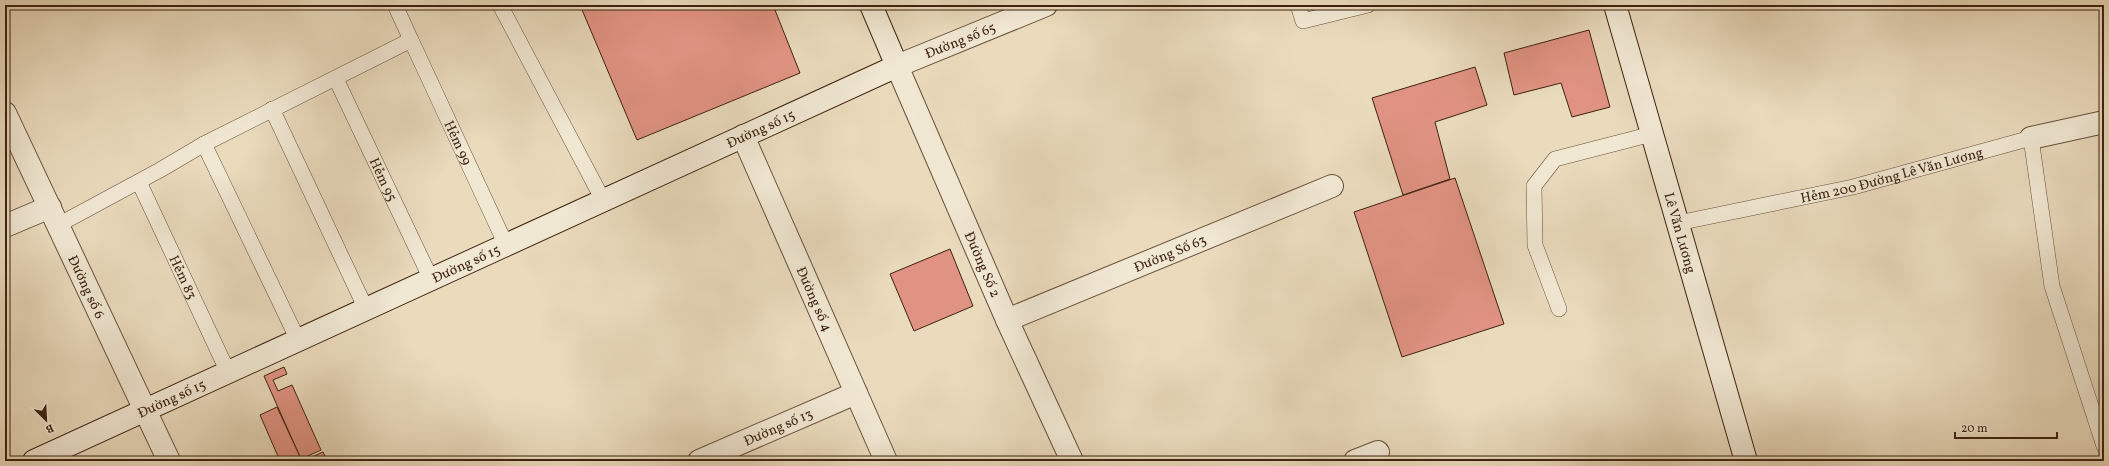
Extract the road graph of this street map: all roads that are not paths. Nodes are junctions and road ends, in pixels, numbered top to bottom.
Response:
1 (395, 5) edge
2 (500, 5) edge
3 (871, 5) edge
4 (1046, 5) edge
5 (1298, 5) edge
6 (1368, 5) edge
7 (1615, 5) edge
8 (411, 40) junction
9 (897, 66) junction
10 (336, 79) junction
11 (272, 109) junction
12 (5, 113) edge
13 (2104, 122) edge
14 (1652, 134) junction
15 (743, 136) junction
16 (2031, 138) junction
17 (204, 144) junction
18 (139, 182) junction
19 (1332, 186) dead end
20 (603, 200) junction
21 (54, 216) junction
22 (1678, 223) junction
23 (5, 226) edge
24 (506, 245) junction
25 (431, 279) junction
26 (366, 309) junction
27 (1559, 309) dead end
28 (1007, 320) junction
29 (298, 340) junction
30 (228, 372) junction
31 (856, 393) junction
32 (146, 410) junction
33 (2104, 446) edge
34 (1378, 452) dead end
35 (34, 461) edge
36 (169, 461) edge
37 (699, 461) edge
38 (886, 461) edge
39 (1072, 461) edge
40 (1355, 461) edge
41 (1746, 461) edge

1 - 8 lane, Hẻm 99
2 - 20 lane
3 - 9 street
4 - 9 street, Đường số 65
5 - 6 lane
7 - 14 street, Lê Văn Lương
8 - 10 lane
8 - 24 lane, Hẻm 99
9 - 15 street, Đường số 15
9 - 28 street, Đường Số 2
10 - 11 lane
10 - 25 lane, Hẻm 95
11 - 17 lane
11 - 26 lane
12 - 21 street, Đường số 6
13 - 16 street, Hẻm 200 Đường Lê Văn Lương
14 - 22 street, Lê Văn Lương
14 - 27 lane
15 - 20 street, Đường số 15
15 - 31 street, Đường số 4
16 - 22 lane, Hẻm 200 Đường Lê Văn Lương
16 - 33 lane
17 - 18 lane
17 - 29 lane
18 - 21 lane
18 - 30 lane, Hẻm 83
19 - 28 street, Đường Số 63
20 - 24 street, Đường số 15
21 - 23 street
21 - 32 street, Đường số 6
22 - 41 street, Lê Văn Lương
24 - 25 street, Đường số 15
25 - 26 street, Đường số 15
26 - 29 street, Đường số 15
28 - 39 street, Đường Số 2
29 - 30 street, Đường số 15
30 - 32 street, Đường số 15
31 - 37 street, Đường số 13
31 - 38 street, Đường số 4
32 - 35 street, Đường số 15
32 - 36 street, Đường số 6
34 - 40 street

